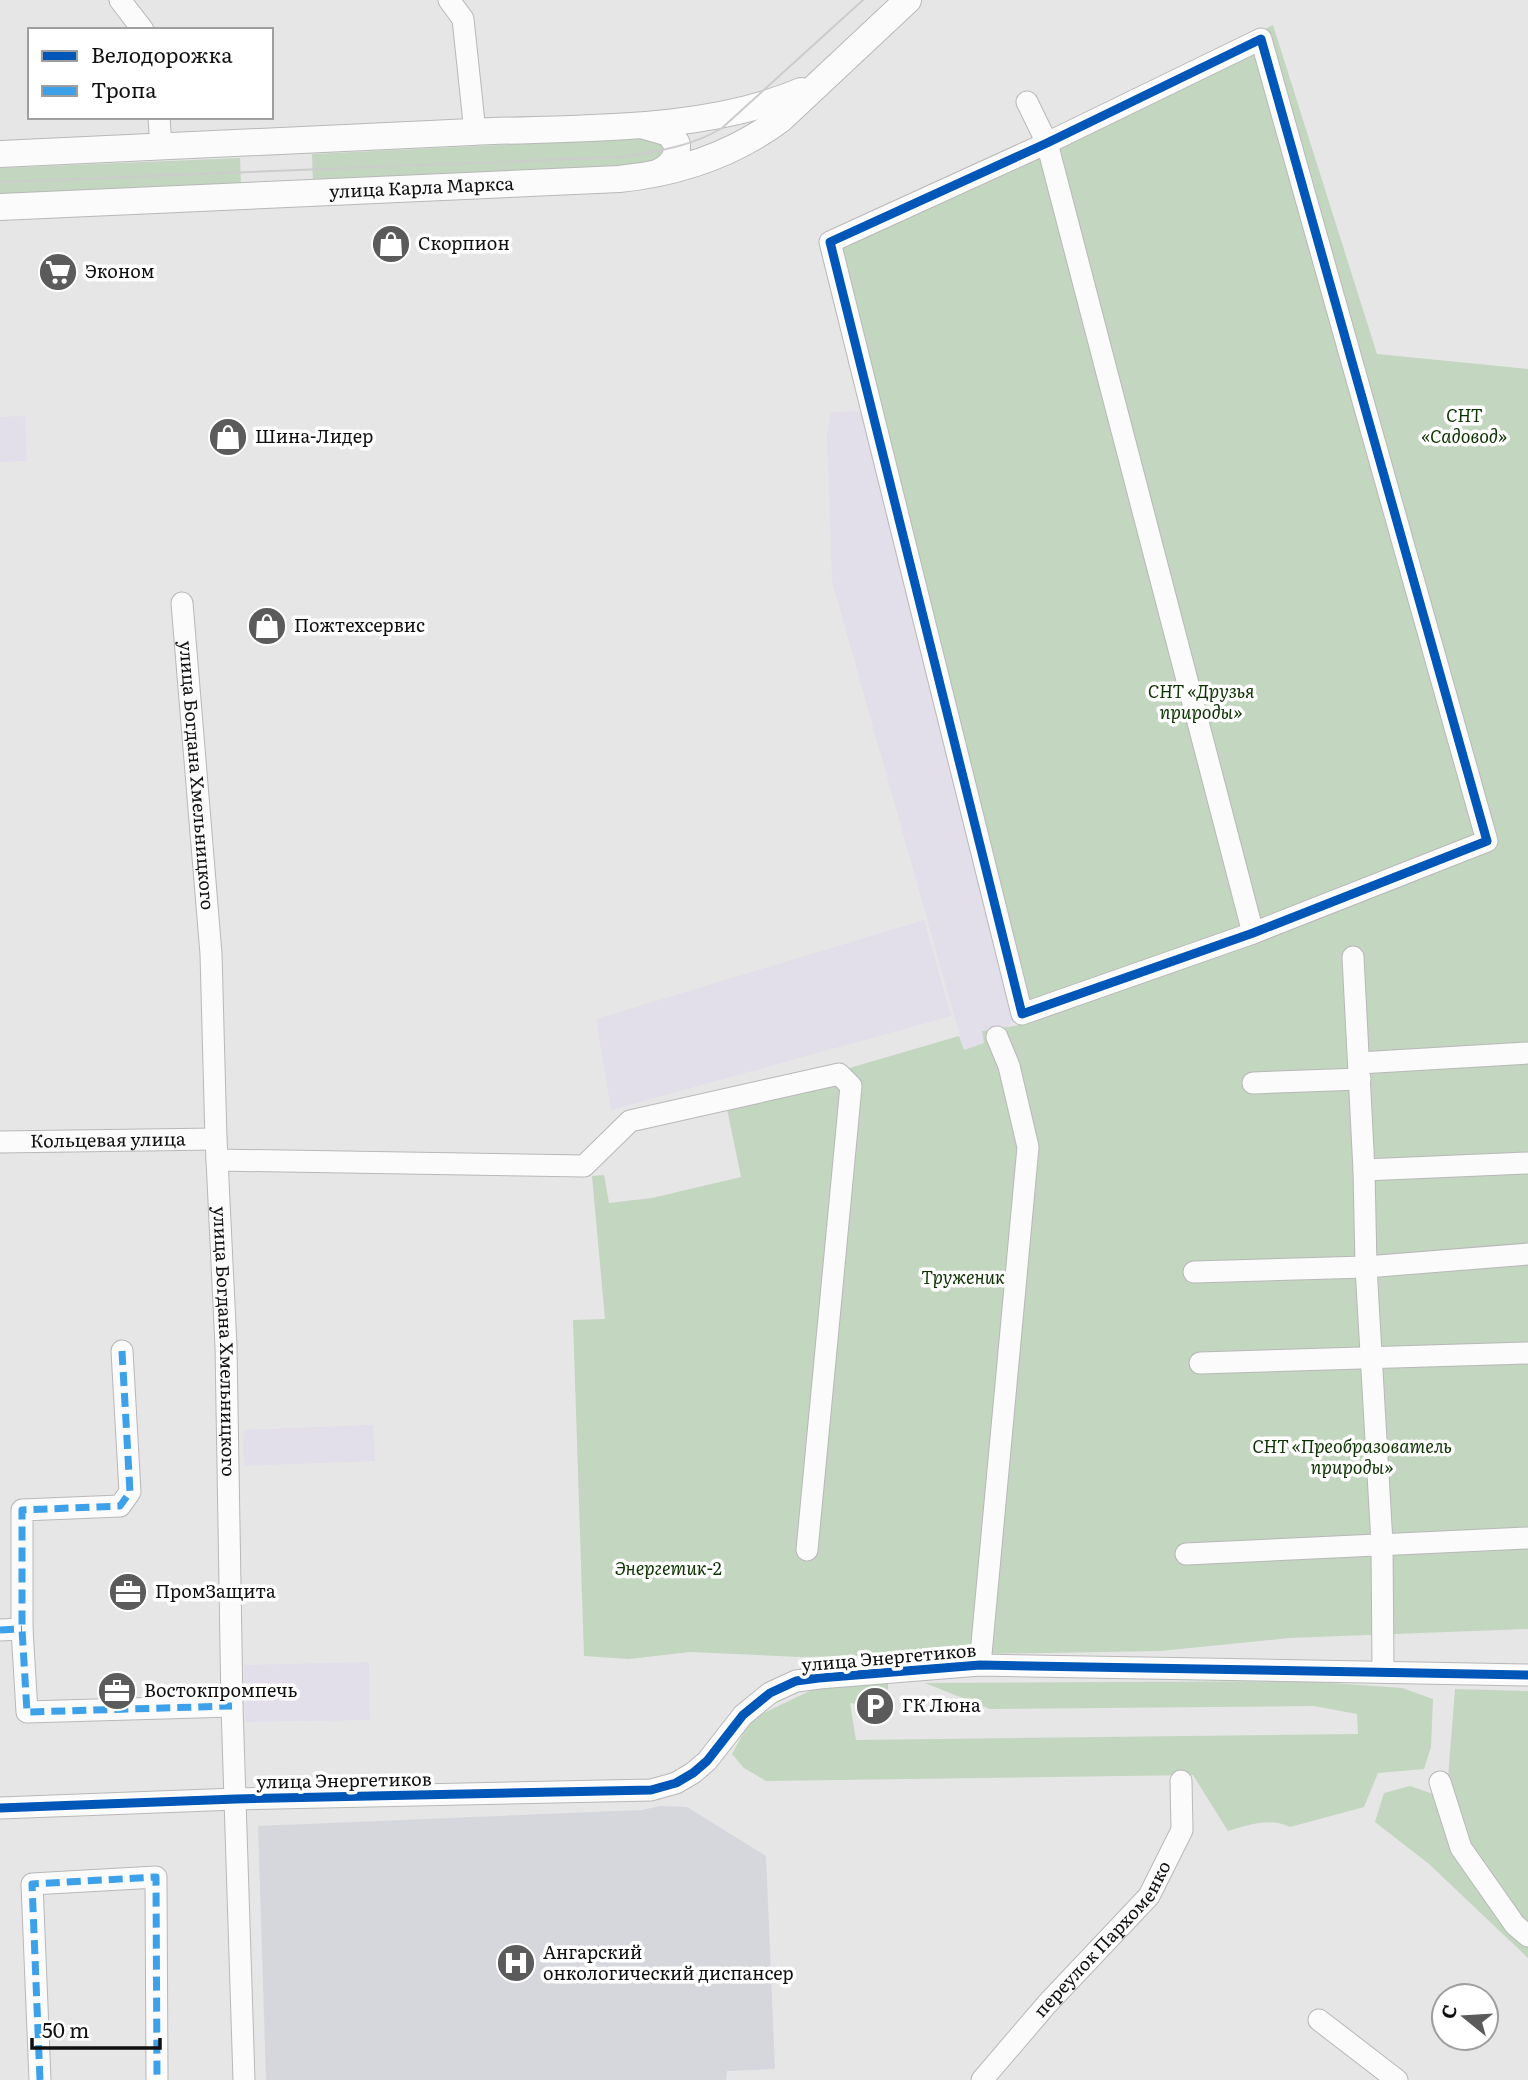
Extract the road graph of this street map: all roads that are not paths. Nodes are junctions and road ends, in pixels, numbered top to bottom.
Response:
1 (120, 0) edge
2 (449, 0) edge
3 (908, 0) edge
4 (141, 28) edge
5 (816, 85) junction
6 (1027, 102) dead end
7 (159, 119) edge
8 (627, 125) junction
9 (475, 132) junction
10 (1047, 143) junction
11 (161, 147) junction
12 (0, 154) edge
13 (657, 173) junction
14 (0, 207) edge
15 (182, 603) dead end
16 (1253, 933) junction
17 (1353, 957) dead end
18 (997, 1037) dead end
19 (1528, 1053) edge
20 (1359, 1071) junction
21 (1253, 1083) dead end
22 (0, 1142) edge
23 (217, 1149) junction
24 (1528, 1163) edge
25 (1364, 1170) junction
26 (1528, 1254) edge
27 (1366, 1267) junction
28 (1194, 1272) dead end
29 (122, 1351) dead end
30 (1528, 1353) edge
31 (1371, 1358) junction
32 (1200, 1363) dead end
33 (1528, 1538) edge
34 (1382, 1544) junction
35 (807, 1550) dead end
36 (1186, 1554) dead end
37 (22, 1629) junction
38 (0, 1630) edge
39 (980, 1665) junction
40 (1383, 1672) junction
41 (1528, 1675) edge
42 (232, 1706) junction
43 (1181, 1781) dead end
44 (1440, 1782) dead end
45 (236, 1799) junction
46 (0, 1808) edge
47 (1528, 1936) edge
48 (1319, 2020) dead end
49 (40, 2080) edge
50 (157, 2080) edge
51 (244, 2080) edge
52 (982, 2080) edge
53 (1397, 2080) edge

1 - 4 street
2 - 9 street
3 - 5 street, улица Карла Маркса
5 - 8 street, улица Карла Маркса
5 - 13 street, улица Карла Маркса
6 - 10 street
7 - 11 street
8 - 9 street, улица Карла Маркса
8 - 13 street
9 - 11 street, улица Карла Маркса
10 - 16 street
10 - 16 street
10 - 16 street
11 - 12 street, улица Карла Маркса
13 - 14 street, улица Карла Маркса
15 - 23 street, улица Богдана Хмельницкого
17 - 20 street
18 - 39 street
19 - 20 street
20 - 21 street
20 - 25 street
22 - 23 street, Кольцевая улица
23 - 35 street, Кольцевая улица
23 - 42 street, улица Богдана Хмельницкого
24 - 25 street
25 - 27 street
26 - 27 street
27 - 28 street
27 - 31 street
29 - 37 street
30 - 31 street
31 - 32 street
31 - 34 street
33 - 34 street
34 - 36 street
34 - 40 street
37 - 38 street
37 - 42 street
39 - 40 street, улица Энергетиков
39 - 45 street, улица Энергетиков
40 - 41 street, улица Энергетиков
42 - 45 street, улица Богдана Хмельницкого
43 - 52 street, переулок Пархоменко
44 - 47 street
45 - 46 street, улица Энергетиков
45 - 51 street, улица Богдана Хмельницкого
48 - 53 street
49 - 50 street

